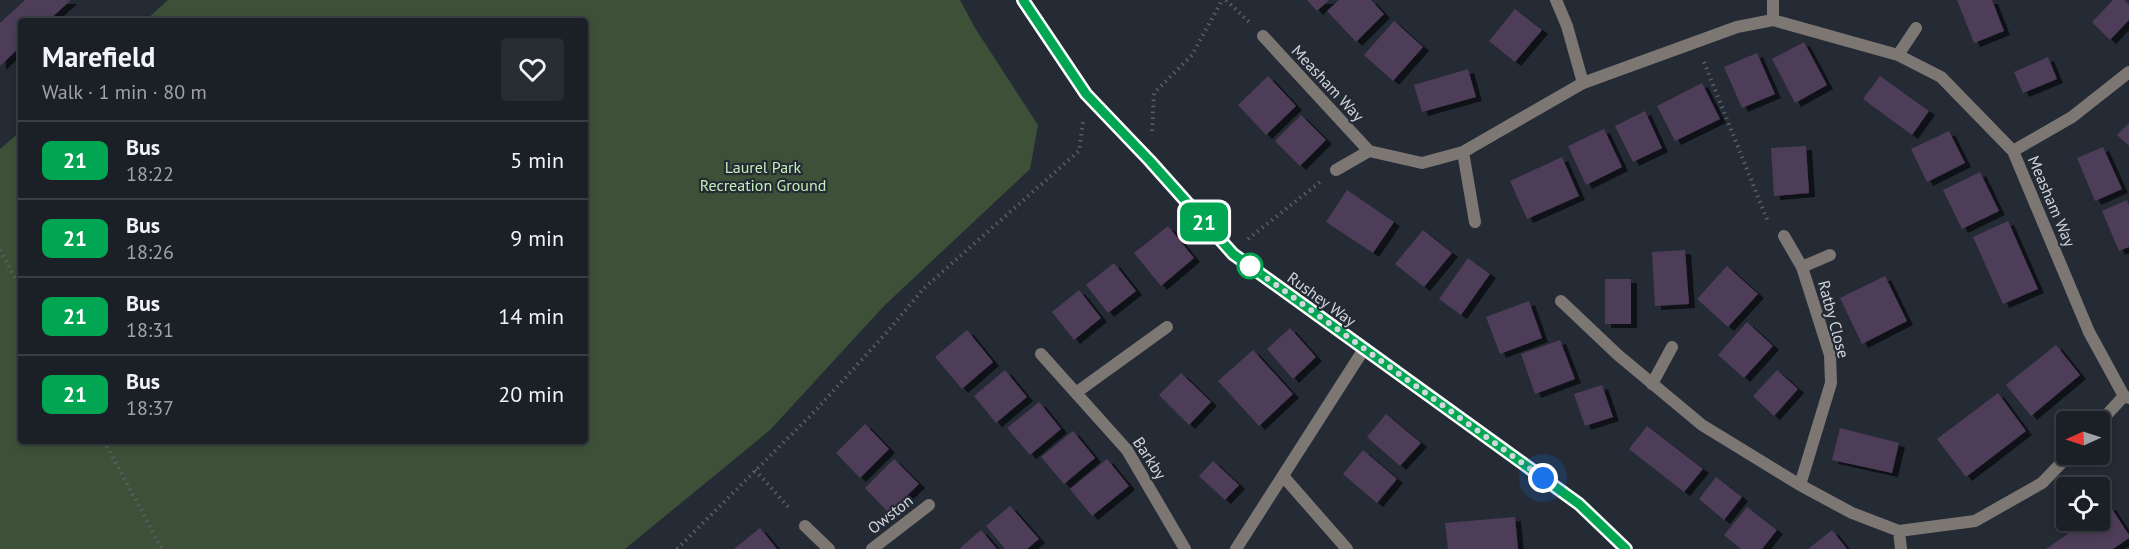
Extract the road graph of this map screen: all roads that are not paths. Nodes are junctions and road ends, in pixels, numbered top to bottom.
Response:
1 (1023, 0) edge
2 (1556, 0) edge
3 (1773, 0) edge
4 (1773, 20) junction
5 (1916, 28) dead end
6 (1263, 36) road end
7 (1898, 56) junction
8 (2129, 72) edge
9 (1583, 83) junction
10 (1369, 151) junction
11 (2013, 151) junction
12 (1463, 152) junction
13 (1336, 170) road end
14 (1475, 222) dead end
15 (1784, 236) road end
16 (1830, 255) dead end
17 (1802, 267) junction
18 (1562, 301) dead end
19 (1167, 327) dead end
20 (1672, 347) dead end
21 (1364, 350) junction
22 (1041, 354) dead end
23 (1652, 384) junction
24 (1077, 392) junction
25 (2127, 397) edge
26 (2110, 413) edge
27 (2059, 465) edge
28 (1283, 476) junction
29 (1800, 485) junction
30 (928, 505) dead end
31 (805, 526) road end
32 (1899, 531) junction
33 (829, 549) edge
34 (872, 549) edge
35 (1185, 549) edge
36 (1236, 549) edge
37 (1347, 549) edge
38 (1626, 549) edge
39 (1901, 549) edge

1 - 21 street, Rushey Way
2 - 9 street
3 - 4 street
4 - 7 street, Measham Way
4 - 9 street, Measham Way
5 - 7 street
6 - 10 street, Measham Way
7 - 11 street, Measham Way
8 - 11 street
9 - 12 street, Measham Way
10 - 12 street, Measham Way
10 - 13 street
11 - 25 street, Measham Way
12 - 14 street
15 - 17 street, Ratby Close
16 - 17 street, Ratby Close
17 - 29 street, Ratby Close
18 - 23 street
19 - 24 street
20 - 23 street
21 - 28 street
21 - 38 street, Rushey Way
22 - 24 street, Barkby
23 - 29 street
24 - 35 street, Barkby
25 - 26 street
27 - 32 street
28 - 36 street
28 - 37 street
29 - 32 street
30 - 34 street, Owston
31 - 33 street
32 - 39 street

